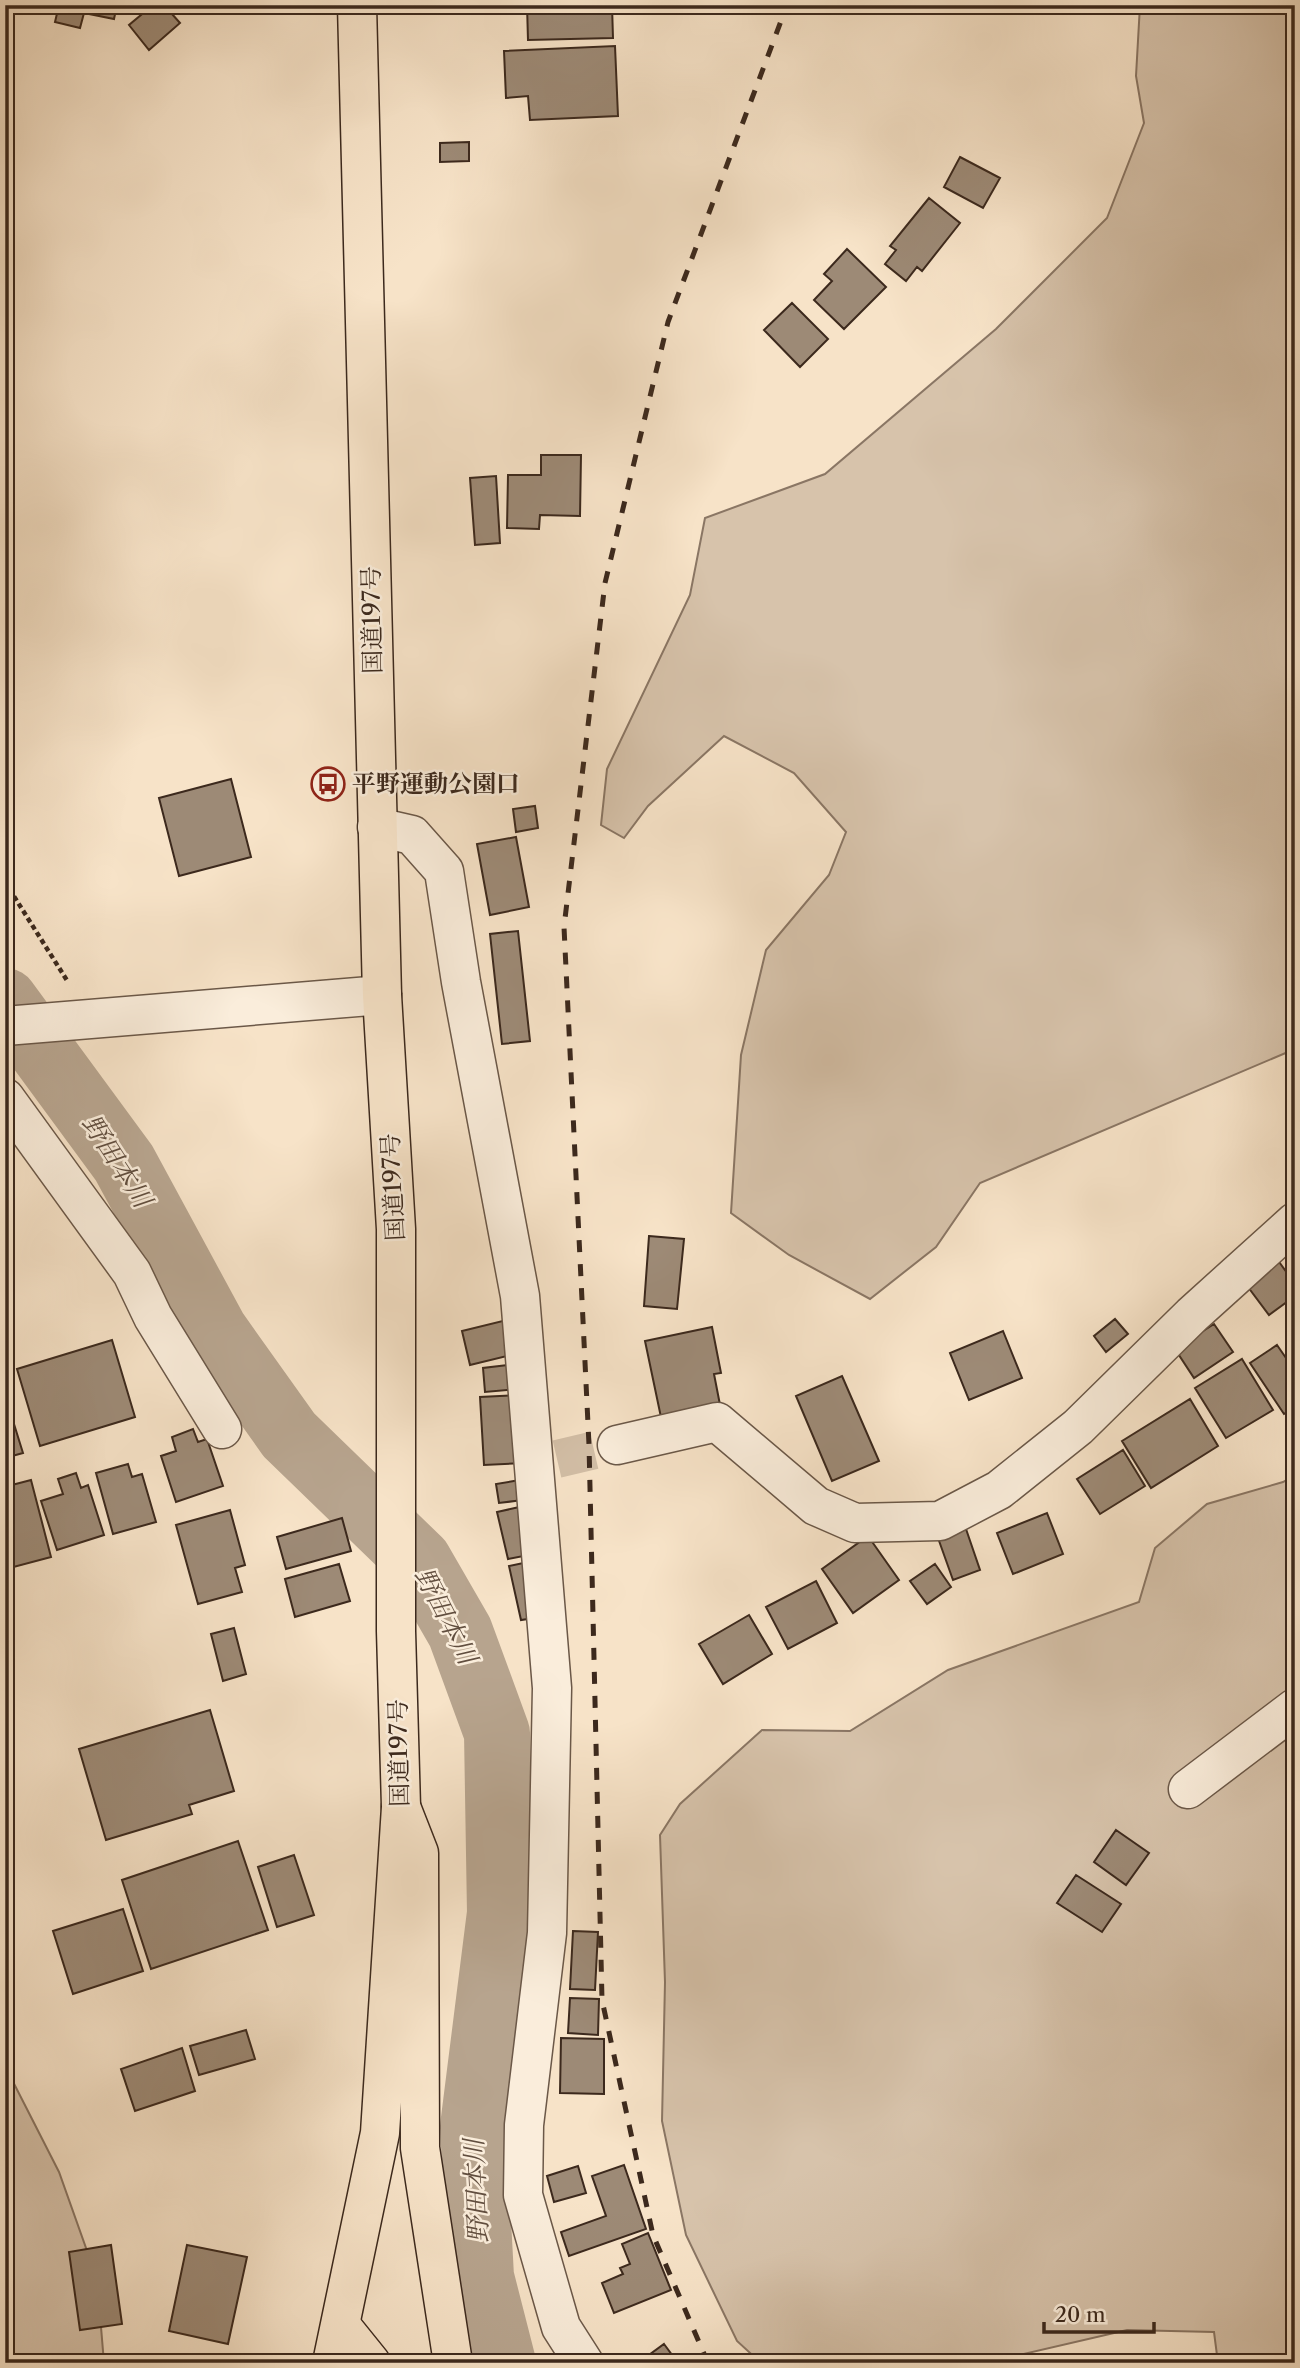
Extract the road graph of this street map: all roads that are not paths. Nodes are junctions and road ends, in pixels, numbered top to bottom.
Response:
1 (357, 5) edge
2 (377, 827) junction
3 (382, 995) junction
4 (5, 1027) edge
5 (5, 1098) edge
6 (1295, 1222) edge
7 (222, 1429) dead end
8 (617, 1445) tunnel mouth
9 (1295, 1708) edge
10 (1188, 1789) dead end
11 (401, 1807) junction
12 (337, 2345) edge
13 (372, 2363) edge
14 (453, 2363) edge
15 (584, 2363) edge

1 - 2 main road, 国道197号
2 - 3 main road, 国道197号
2 - 15 street
3 - 4 street
3 - 11 main road, 国道197号
5 - 7 street
6 - 8 street
9 - 10 street
11 - 12 main road, 国道197号
11 - 14 main road
12 - 13 main road

